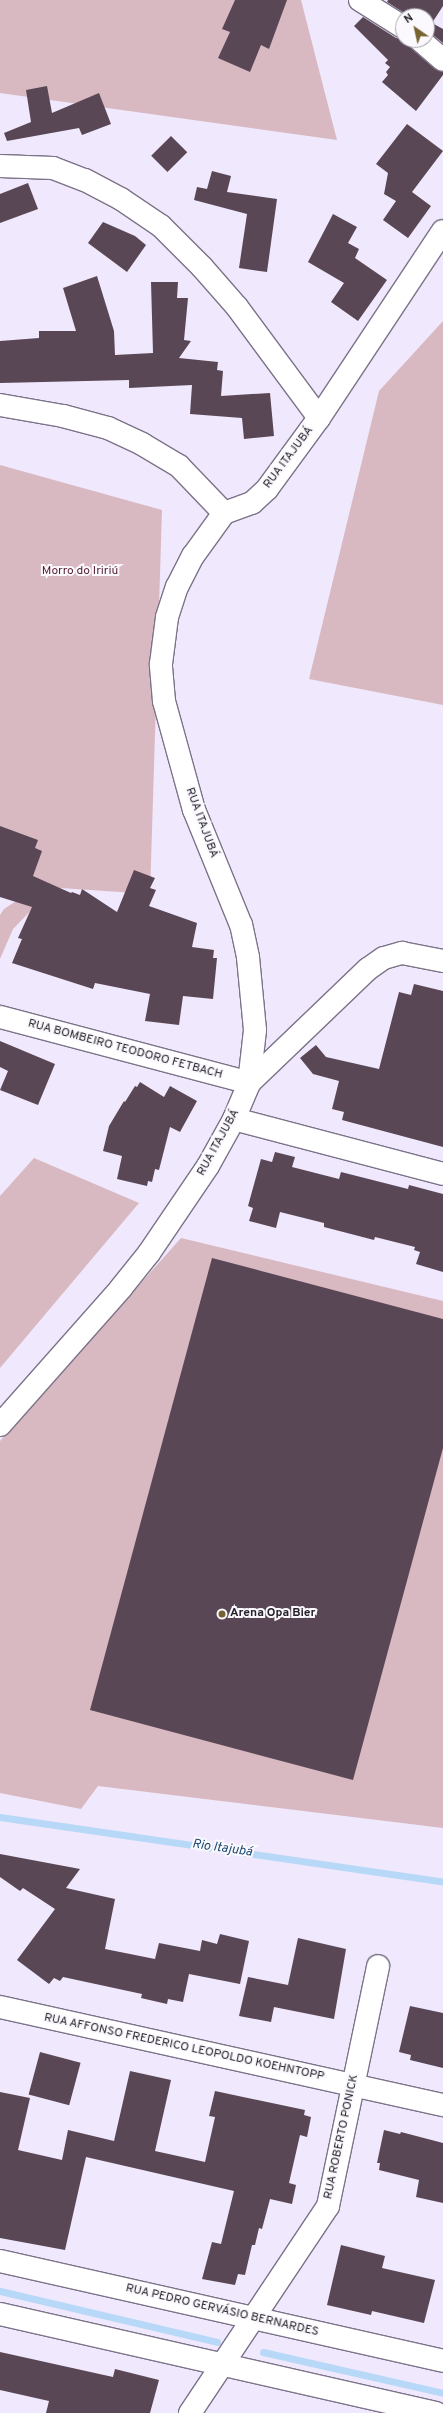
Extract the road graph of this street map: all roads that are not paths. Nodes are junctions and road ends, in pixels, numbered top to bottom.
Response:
1 (360, 0) edge
2 (395, 23) edge
3 (429, 48) edge
4 (443, 60) edge
5 (0, 166) edge
6 (443, 231) edge
7 (0, 405) edge
8 (319, 418) junction
9 (224, 513) junction
10 (443, 961) edge
11 (0, 1017) edge
12 (249, 1082) junction
13 (234, 1119) junction
14 (443, 1174) edge
15 (0, 1425) edge
16 (378, 1966) dead end
17 (0, 2007) edge
18 (360, 2087) junction
19 (443, 2105) edge
20 (0, 2261) edge
21 (0, 2314) edge
22 (253, 2318) junction
23 (443, 2361) edge
24 (223, 2364) junction
25 (414, 2411) edge
26 (190, 2413) edge
27 (436, 2413) edge

1 - 2 street
3 - 4 street
5 - 8 street
6 - 8 street, RUA ITAJUBÁ
7 - 9 street
8 - 9 street, RUA ITAJUBÁ
9 - 12 street, RUA ITAJUBÁ
10 - 12 street
11 - 12 street, RUA BOMBEIRO TEODORO FETBACH
12 - 13 street, RUA ITAJUBÁ
13 - 14 street
13 - 15 street, RUA ITAJUBÁ
16 - 18 street, RUA ROBERTO PONICK
17 - 18 street, RUA AFFONSO FREDERICO LEOPOLDO KOEHNTOPP
18 - 19 street, RUA AFFONSO FREDERICO LEOPOLDO KOEHNTOPP
18 - 22 street, RUA ROBERTO PONICK
20 - 22 street, RUA PEDRO GERVÁSIO BERNARDES
21 - 24 street
22 - 23 street, RUA PEDRO GERVÁSIO BERNARDES
22 - 24 street, RUA ROBERTO PONICK
24 - 25 street
24 - 26 street, RUA ROBERTO PONICK
25 - 27 street

